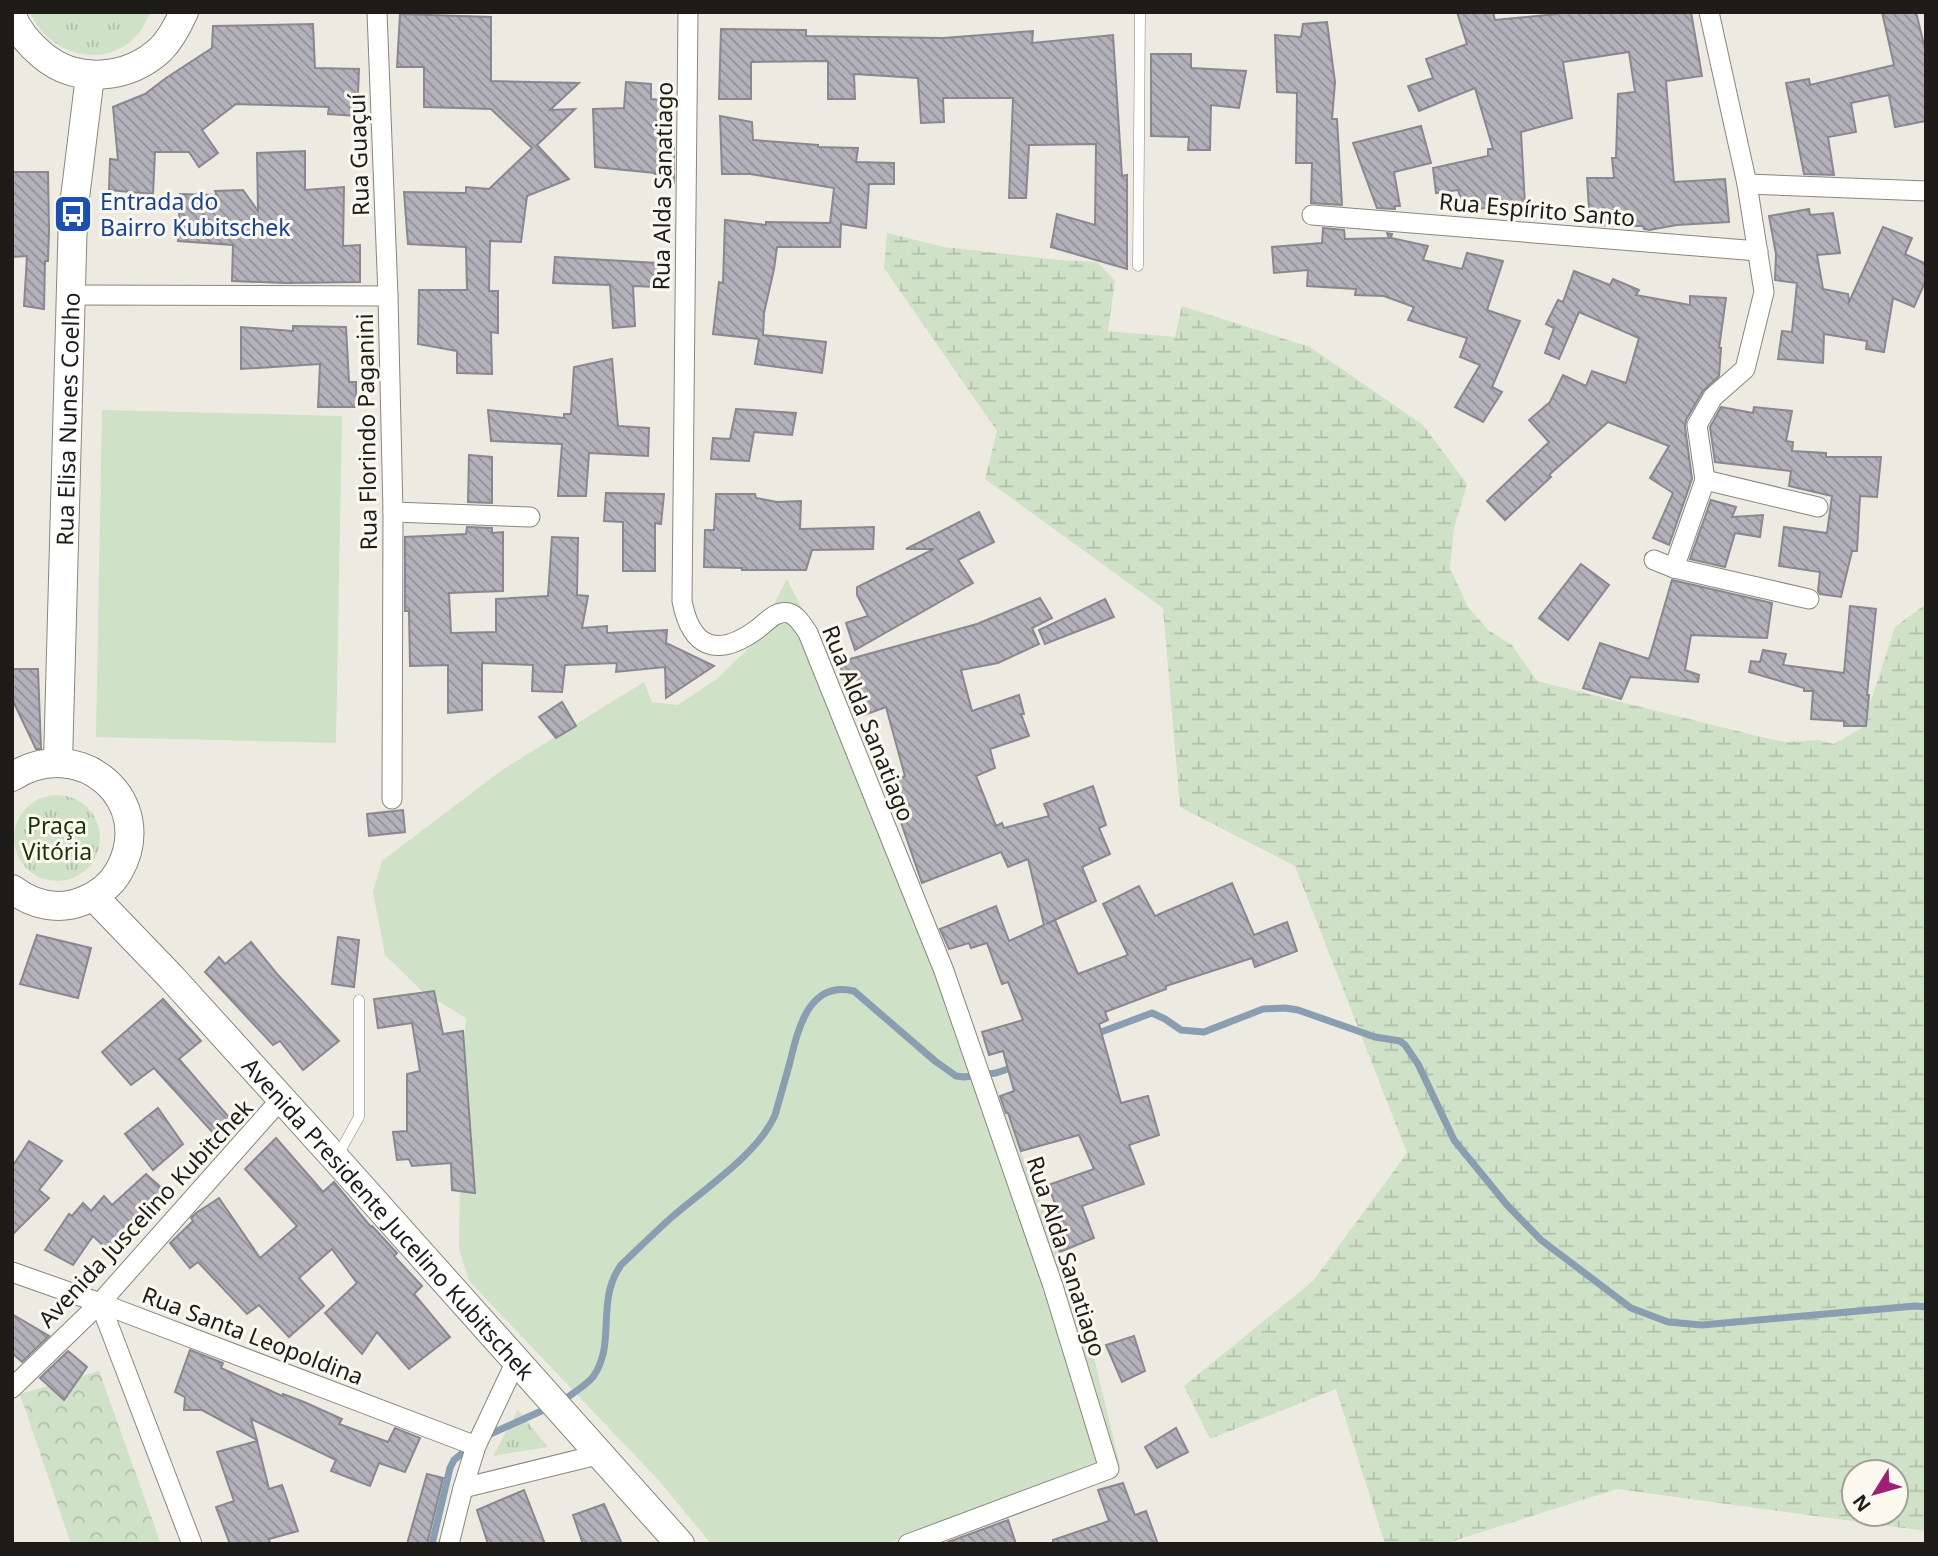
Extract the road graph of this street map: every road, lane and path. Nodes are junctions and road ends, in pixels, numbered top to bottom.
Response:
1 (184, 12) edge
2 (377, 12) edge
3 (688, 12) edge
4 (1140, 12) edge
5 (1709, 12) edge
6 (12, 16) edge
7 (90, 76) junction
8 (1747, 184) junction
9 (1926, 191) edge
10 (1312, 215) dead end
11 (1758, 251) junction
12 (1138, 266) dead end
13 (72, 295) junction
14 (388, 296) junction
15 (1705, 480) junction
16 (1818, 507) dead end
17 (394, 512) junction
18 (530, 517) dead end
19 (1654, 560) dead end
20 (1674, 568) junction
21 (1809, 599) dead end
22 (58, 762) junction
23 (15, 770) edge
24 (392, 799) dead end
25 (12, 889) edge
26 (94, 897) junction
27 (359, 1000) dead end
28 (282, 1098) junction
29 (337, 1158) junction
30 (12, 1272) edge
31 (100, 1303) junction
32 (517, 1359) junction
33 (12, 1388) edge
34 (477, 1446) junction
35 (601, 1454) junction
36 (463, 1488) junction
37 (192, 1544) edge
38 (449, 1544) edge
39 (680, 1544) edge
40 (908, 1544) edge

1 - 7 street
2 - 14 street, Rua Guaçuí
3 - 40 street, Rua Alda Sanatiago
4 - 12 lane
5 - 8 street
6 - 7 street
7 - 13 street, Rua Elisa Nunes Coelho
8 - 9 street
8 - 11 street
10 - 11 street, Rua Espírito Santo
11 - 15 street
13 - 14 street, Rua Florindo Paganini
13 - 22 street, Rua Elisa Nunes Coelho
14 - 17 street, Rua Florindo Paganini
15 - 16 street
15 - 20 street
17 - 18 street
17 - 24 street, Rua Florindo Paganini
19 - 20 street
20 - 21 street
22 - 23 street
22 - 26 street
25 - 26 street
26 - 28 street, Avenida Presidente Jucelino Kubitschek
27 - 29 lane
28 - 29 street, Avenida Presidente Jucelino Kubitschek
28 - 31 street, Avenida Juscelino Kubitchek
29 - 32 street, Avenida Presidente Jucelino Kubitschek
30 - 31 street, Rua Santa Leopoldina
31 - 33 street, Avenida Juscelino Kubitchek
31 - 34 street, Rua Santa Leopoldina
31 - 37 street
32 - 34 street
32 - 35 street, Avenida Presidente Jucelino Kubitschek
34 - 36 street
35 - 36 street
35 - 39 street, Avenida Presidente Jucelino Kubitschek
36 - 38 street

